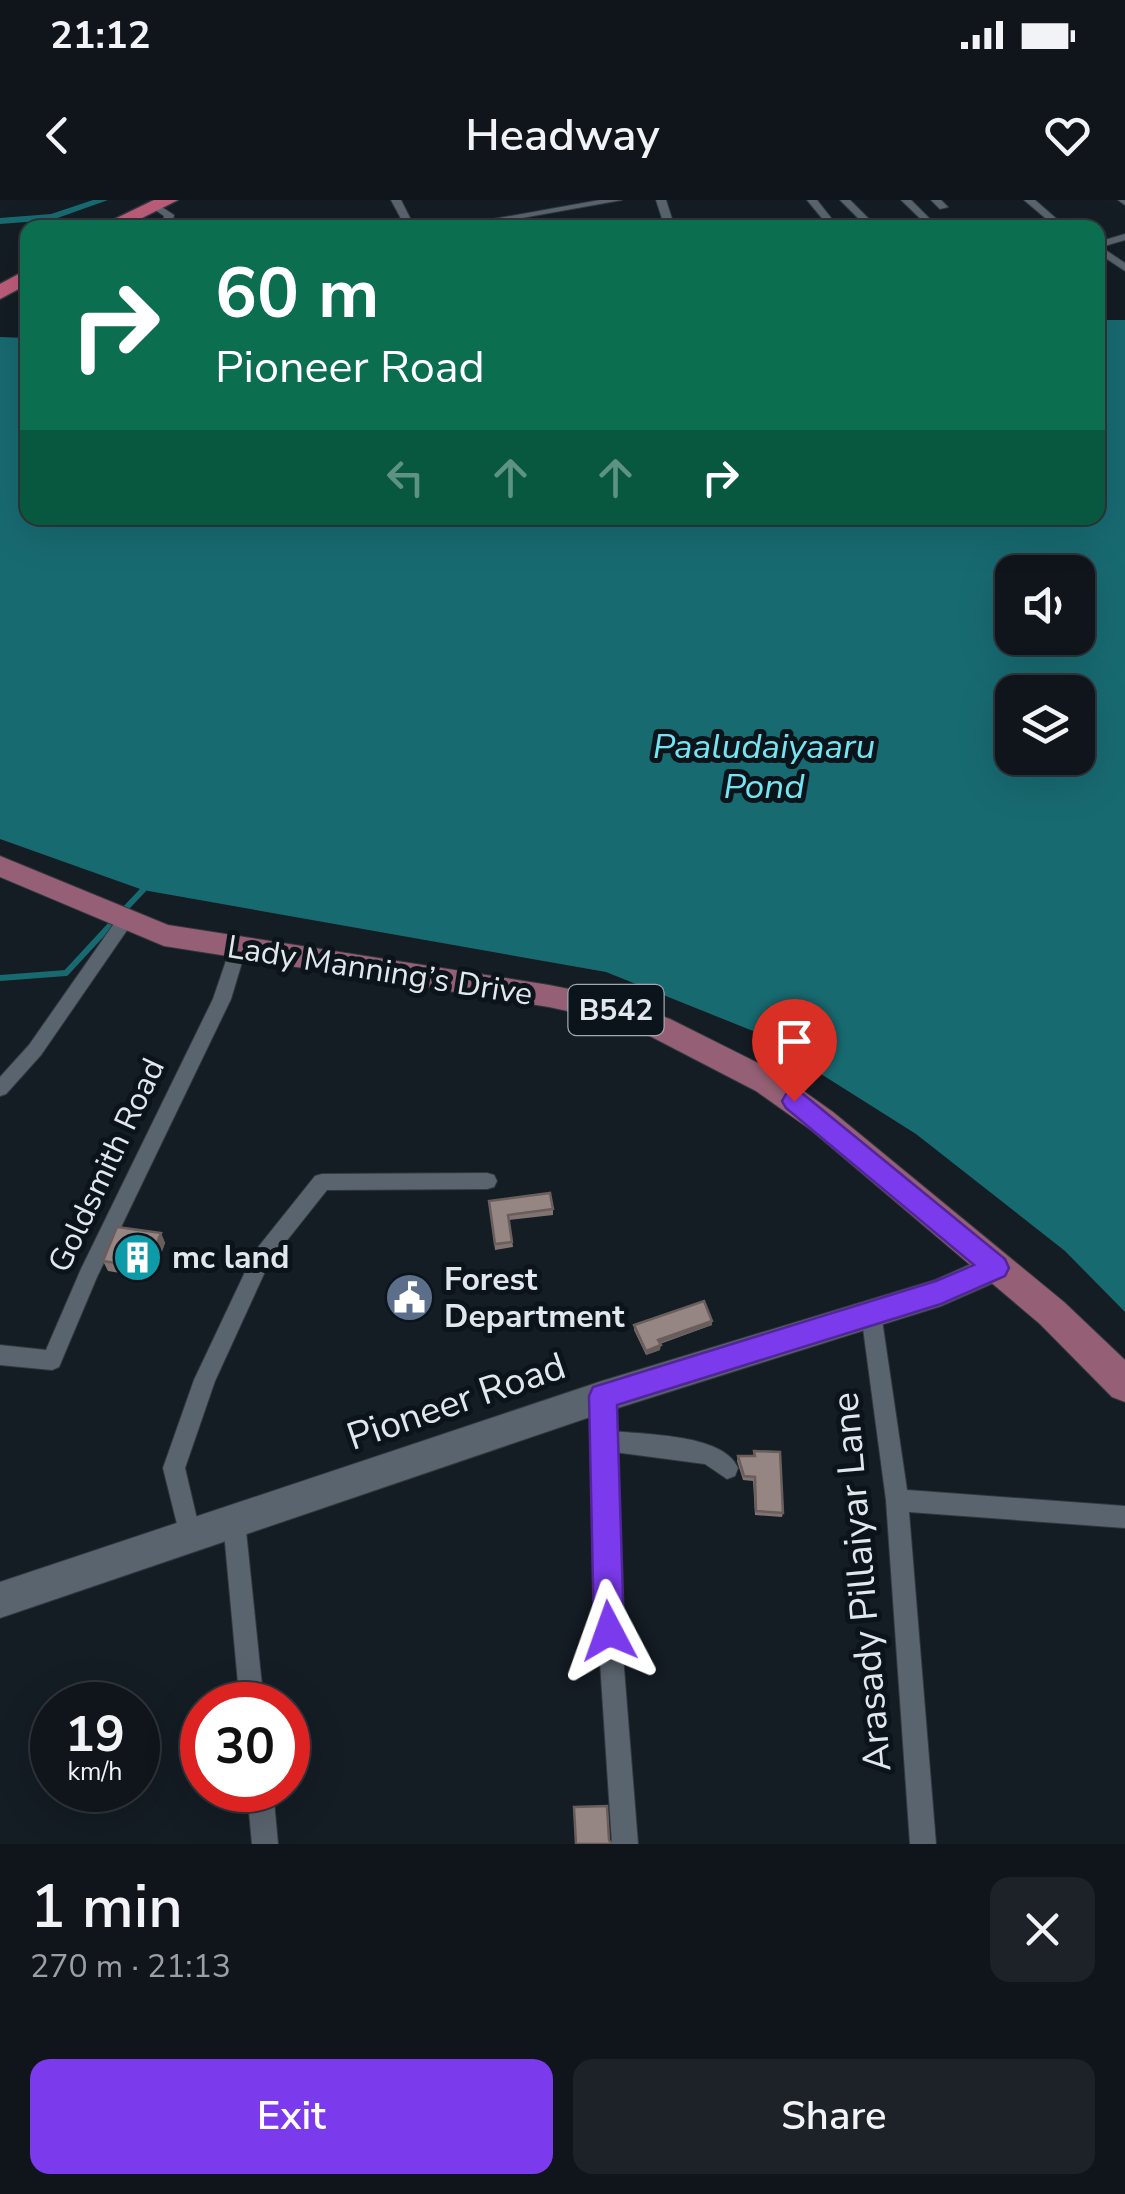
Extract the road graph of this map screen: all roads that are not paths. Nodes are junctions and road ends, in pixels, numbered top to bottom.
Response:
1 (616, 200) edge
2 (812, 200) edge
3 (845, 200) edge
4 (906, 200) edge
5 (1030, 200) edge
6 (160, 202) edge
7 (554, 210) junction
8 (115, 220) edge
9 (122, 220) edge
10 (510, 220) edge
11 (559, 220) edge
12 (828, 220) edge
13 (866, 220) edge
14 (927, 220) edge
15 (1054, 220) edge
16 (1105, 252) edge
17 (1125, 268) edge
18 (0, 866) edge
19 (126, 918) junction
20 (238, 949) junction
21 (0, 1088) edge
22 (487, 1182) dead end
23 (996, 1268) junction
24 (871, 1313) junction
25 (0, 1355) edge
26 (1125, 1385) edge
27 (602, 1396) junction
28 (604, 1440) junction
29 (727, 1468) dead end
30 (897, 1500) junction
31 (1125, 1517) edge
32 (234, 1521) junction
33 (190, 1536) junction
34 (0, 1600) edge
35 (250, 1682) edge
36 (262, 1812) edge
37 (265, 1844) edge
38 (626, 1844) edge
39 (924, 1844) edge

1 - 7 street
2 - 12 street
3 - 13 street
4 - 14 street
5 - 15 street
6 - 8 highway
6 - 9 highway
7 - 10 street
7 - 11 street
16 - 17 street
18 - 19 main road, Lady Manning’s Drive / B542
19 - 20 main road, Lady Manning’s Drive / B542
19 - 21 street
20 - 23 main road, Lady Manning’s Drive / B542
20 - 25 street, Goldsmith Road
22 - 33 street
23 - 24 main road, Pioneer Road
23 - 26 main road, Lady Manning’s Drive / B542
24 - 27 main road, Pioneer Road
24 - 30 street, Arasady Pillaiyar Lane
27 - 28 street
27 - 32 main road, Pioneer Road
28 - 29 street
28 - 38 street
30 - 31 street
30 - 39 street, Arasady Pillaiyar Lane
32 - 33 main road, Pioneer Road
32 - 35 street
33 - 34 main road, Pioneer Road
36 - 37 street

